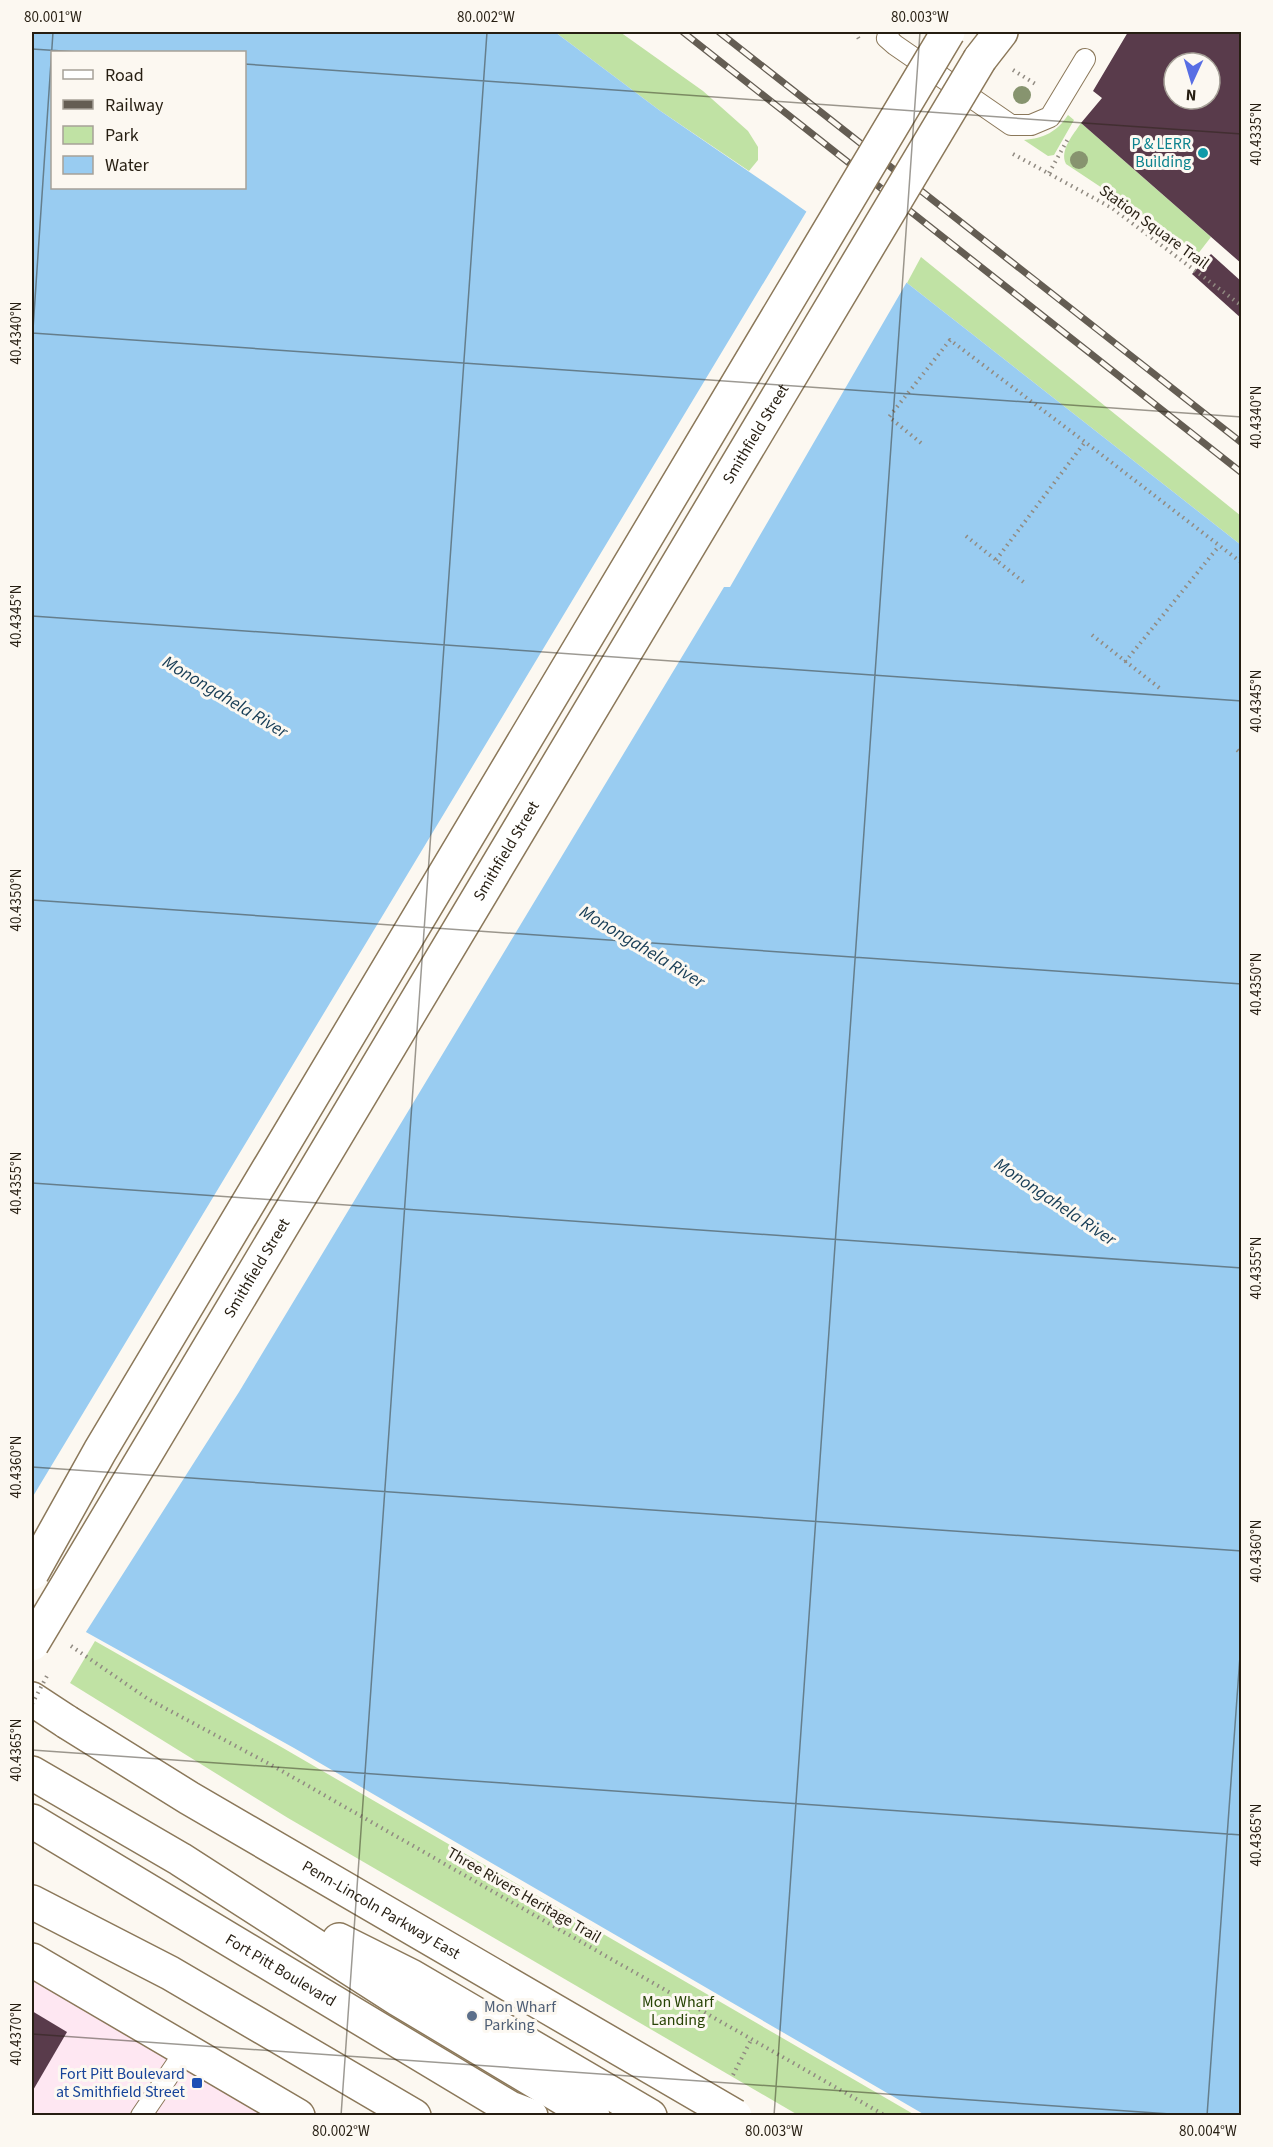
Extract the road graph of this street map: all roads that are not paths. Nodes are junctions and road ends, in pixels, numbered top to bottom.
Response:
1 (889, 32) edge
2 (948, 32) edge
3 (1001, 32) edge
4 (986, 45) edge
5 (1085, 59) dead end
6 (32, 1573) edge
7 (32, 1644) edge
8 (32, 1699) edge
9 (32, 1773) edge
10 (32, 1821) edge
11 (180, 1859) junction
12 (32, 1876) edge
13 (32, 1902) edge
14 (32, 1960) edge
15 (170, 1973) junction
16 (186, 2050) junction
17 (141, 2115) edge
18 (298, 2115) edge
19 (414, 2115) edge
20 (531, 2115) edge
21 (593, 2115) edge
22 (650, 2115) edge
23 (735, 2115) edge

1 - 5 lane
2 - 6 main road, bridge
3 - 4 main road, Smithfield Street
4 - 7 main road, Smithfield Street, bridge
8 - 23 main road, Penn-Lincoln Parkway East, bridge
9 - 11 main road
10 - 20 main road, Fort Pitt Boulevard
11 - 21 main road
11 - 22 main road
12 - 15 main road
13 - 15 main road
14 - 16 main road
15 - 19 main road
16 - 17 lane
16 - 18 main road

